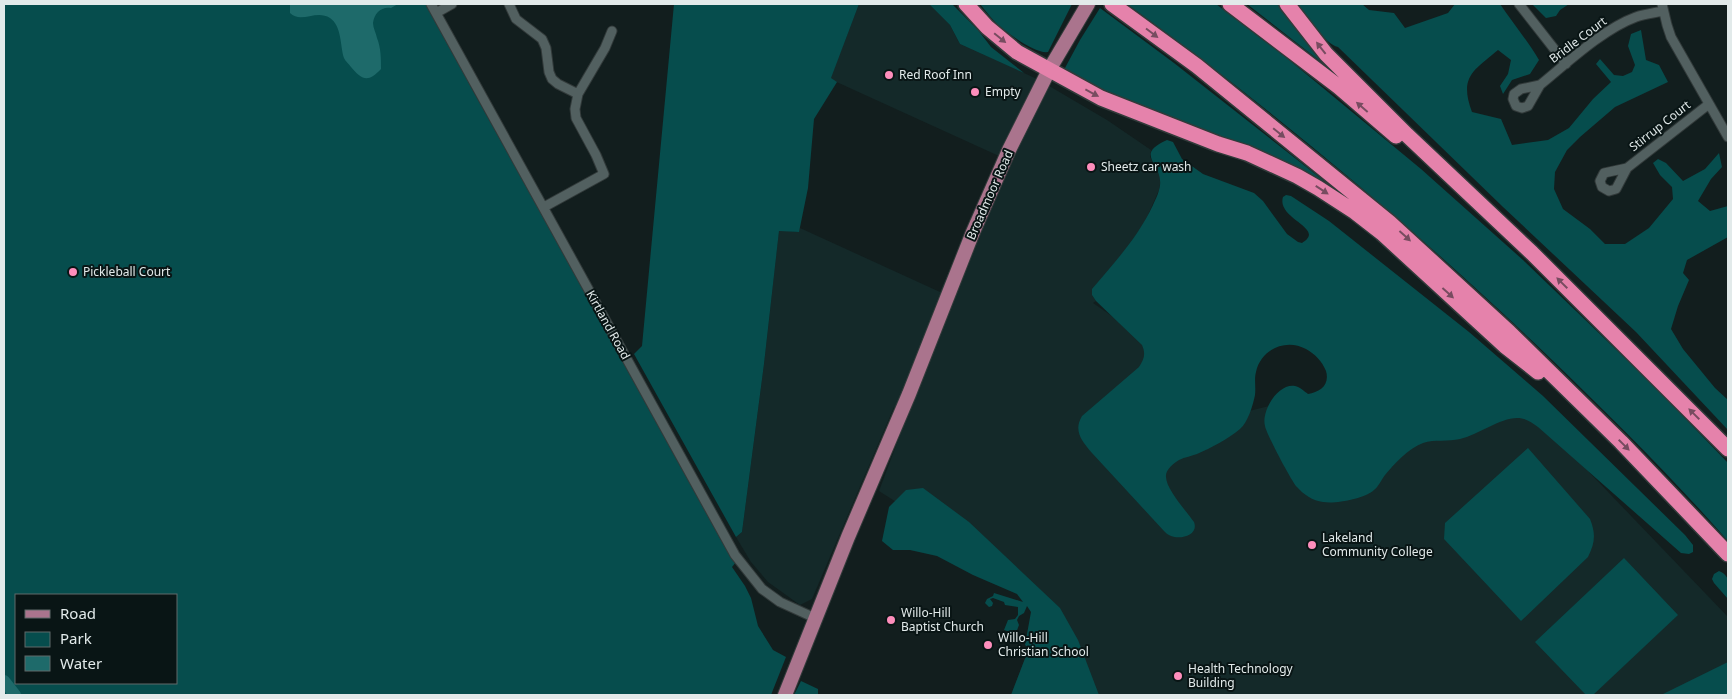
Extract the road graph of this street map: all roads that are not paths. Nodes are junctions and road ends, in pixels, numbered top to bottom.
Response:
1 (431, 4) edge
2 (452, 4) edge
3 (509, 4) edge
4 (966, 4) edge
5 (1088, 4) edge
6 (1112, 4) edge
7 (1230, 4) edge
8 (1287, 4) edge
9 (1519, 4) edge
10 (1662, 8) edge
11 (436, 13) junction
12 (612, 31) dead end
13 (1566, 64) junction
14 (1049, 70) junction
15 (1540, 85) dead end
16 (578, 94) junction
17 (1709, 104) junction
18 (1728, 137) edge
19 (1627, 168) dead end
20 (544, 207) junction
21 (1532, 253) junction
22 (1599, 420) junction
23 (1728, 449) edge
24 (1728, 554) edge
25 (815, 618) junction
26 (785, 695) edge

1 - 11 street, Kirtland Road
2 - 11 street
3 - 16 street
4 -> 14 highway
5 - 14 main road, Broadmoor Road
6 -> 22 highway
21 -> 7 highway
21 -> 8 highway
9 - 13 street
10 - 13 street, Bridle Court
10 - 17 street
11 - 20 street, Kirtland Road
12 - 16 street
13 - 15 street, Bridle Court
14 -> 22 highway
14 - 25 main road, Broadmoor Road
16 - 20 street
17 - 18 street
17 - 19 street, Stirrup Court
20 - 25 street, Kirtland Road
23 -> 21 highway
22 -> 24 highway
25 - 26 main road

